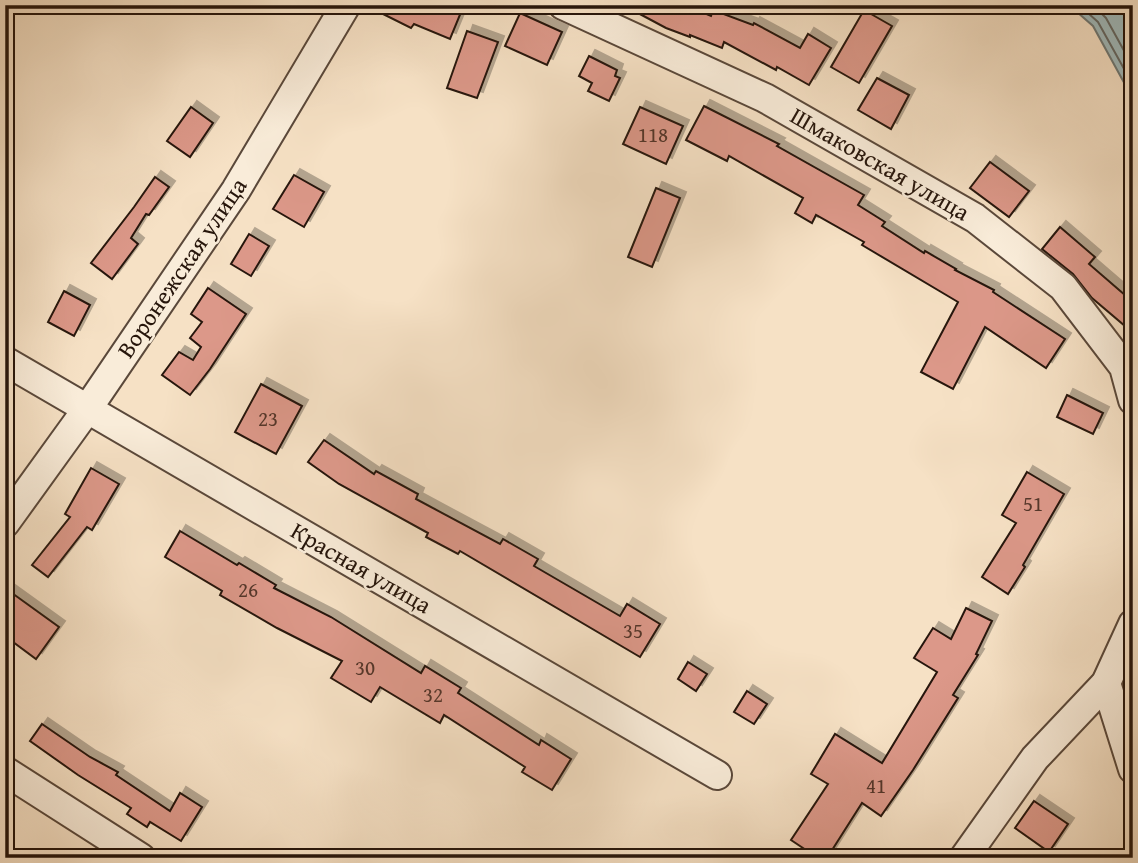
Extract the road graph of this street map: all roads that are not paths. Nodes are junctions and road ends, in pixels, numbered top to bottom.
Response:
1 (346, 5) edge
2 (563, 5) edge
3 (5, 360) edge
4 (1133, 400) edge
5 (88, 408) junction
6 (5, 523) edge
7 (1133, 615) edge
8 (1132, 625) edge
9 (1106, 682) junction
10 (1133, 769) edge
11 (5, 771) edge
12 (717, 775) dead end
13 (141, 858) edge
14 (964, 858) edge

1 - 5 street, Воронежская улица
2 - 4 street, Шмаковская улица
3 - 5 street, Красная улица
5 - 6 street, Воронежская улица
5 - 12 street, Красная улица
7 - 8 street
8 - 9 street
9 - 10 street
9 - 14 street
11 - 13 street

